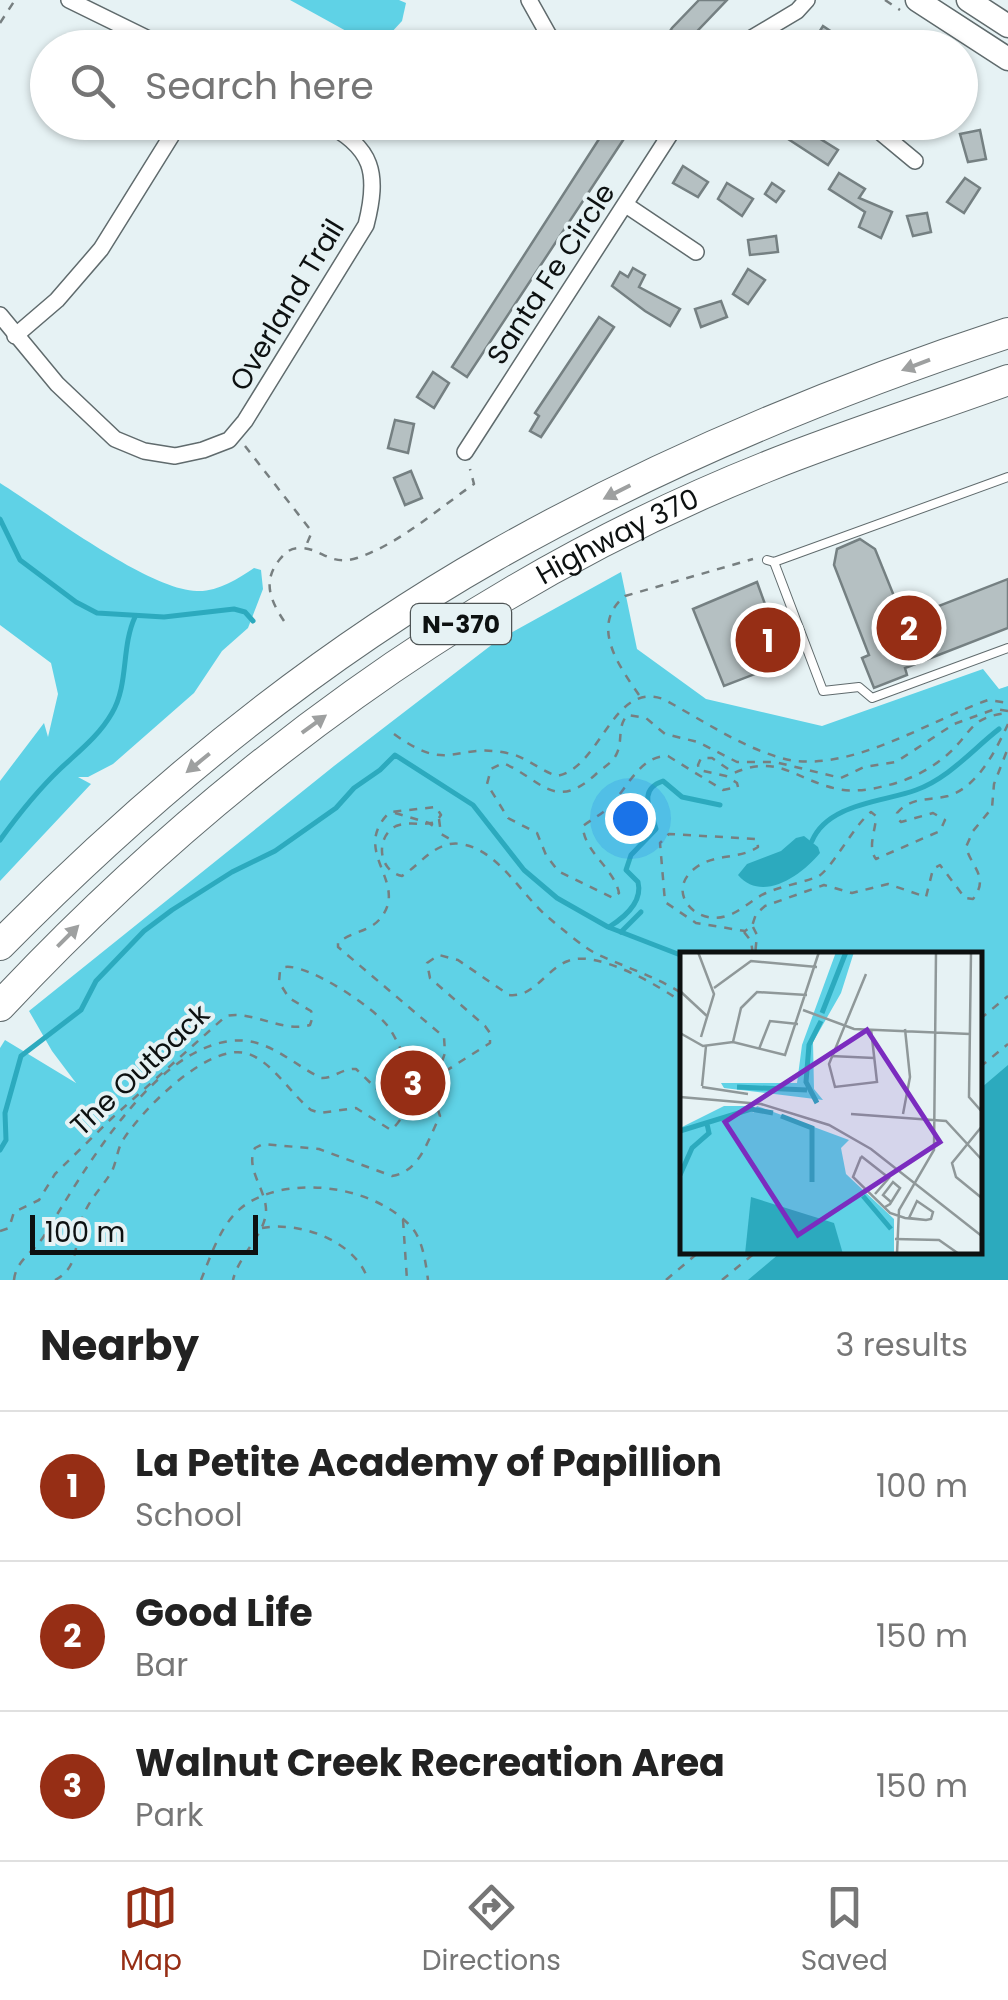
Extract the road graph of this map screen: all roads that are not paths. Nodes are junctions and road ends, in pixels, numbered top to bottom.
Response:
1 (69, 0) edge
2 (529, 0) edge
3 (806, 0) edge
4 (917, 0) edge
5 (968, 0) edge
6 (1008, 26) edge
7 (130, 30) edge
8 (546, 30) edge
9 (762, 30) edge
10 (963, 30) edge
11 (978, 40) edge
12 (1008, 59) edge
13 (169, 140) edge
14 (350, 140) edge
15 (667, 140) edge
16 (889, 140) edge
17 (914, 161) dead end
18 (626, 206) junction
19 (696, 252) dead end
20 (0, 315) edge
21 (1008, 333) edge
22 (15, 336) junction
23 (1008, 360) edge
24 (1008, 380) edge
25 (465, 452) road end
26 (766, 467) junction
27 (1008, 477) edge
28 (1008, 648) edge
29 (3, 943) edge
30 (0, 1006) edge

1 - 7 street
2 - 8 street
3 - 9 street
4 - 10 main road
5 - 6 main road
11 - 12 main road
13 - 22 street
14 - 22 street, Overland Trail
15 - 18 street, Santa Fe Circle
16 - 17 street
18 - 19 street
18 - 25 street, Santa Fe Circle
20 - 22 street
21 -> 29 highway, Highway 370 / N-370
23 - 26 highway
24 - 26 highway, Highway 370 / N-370
30 -> 26 highway, Highway 370 / N-370
27 - 28 lane

